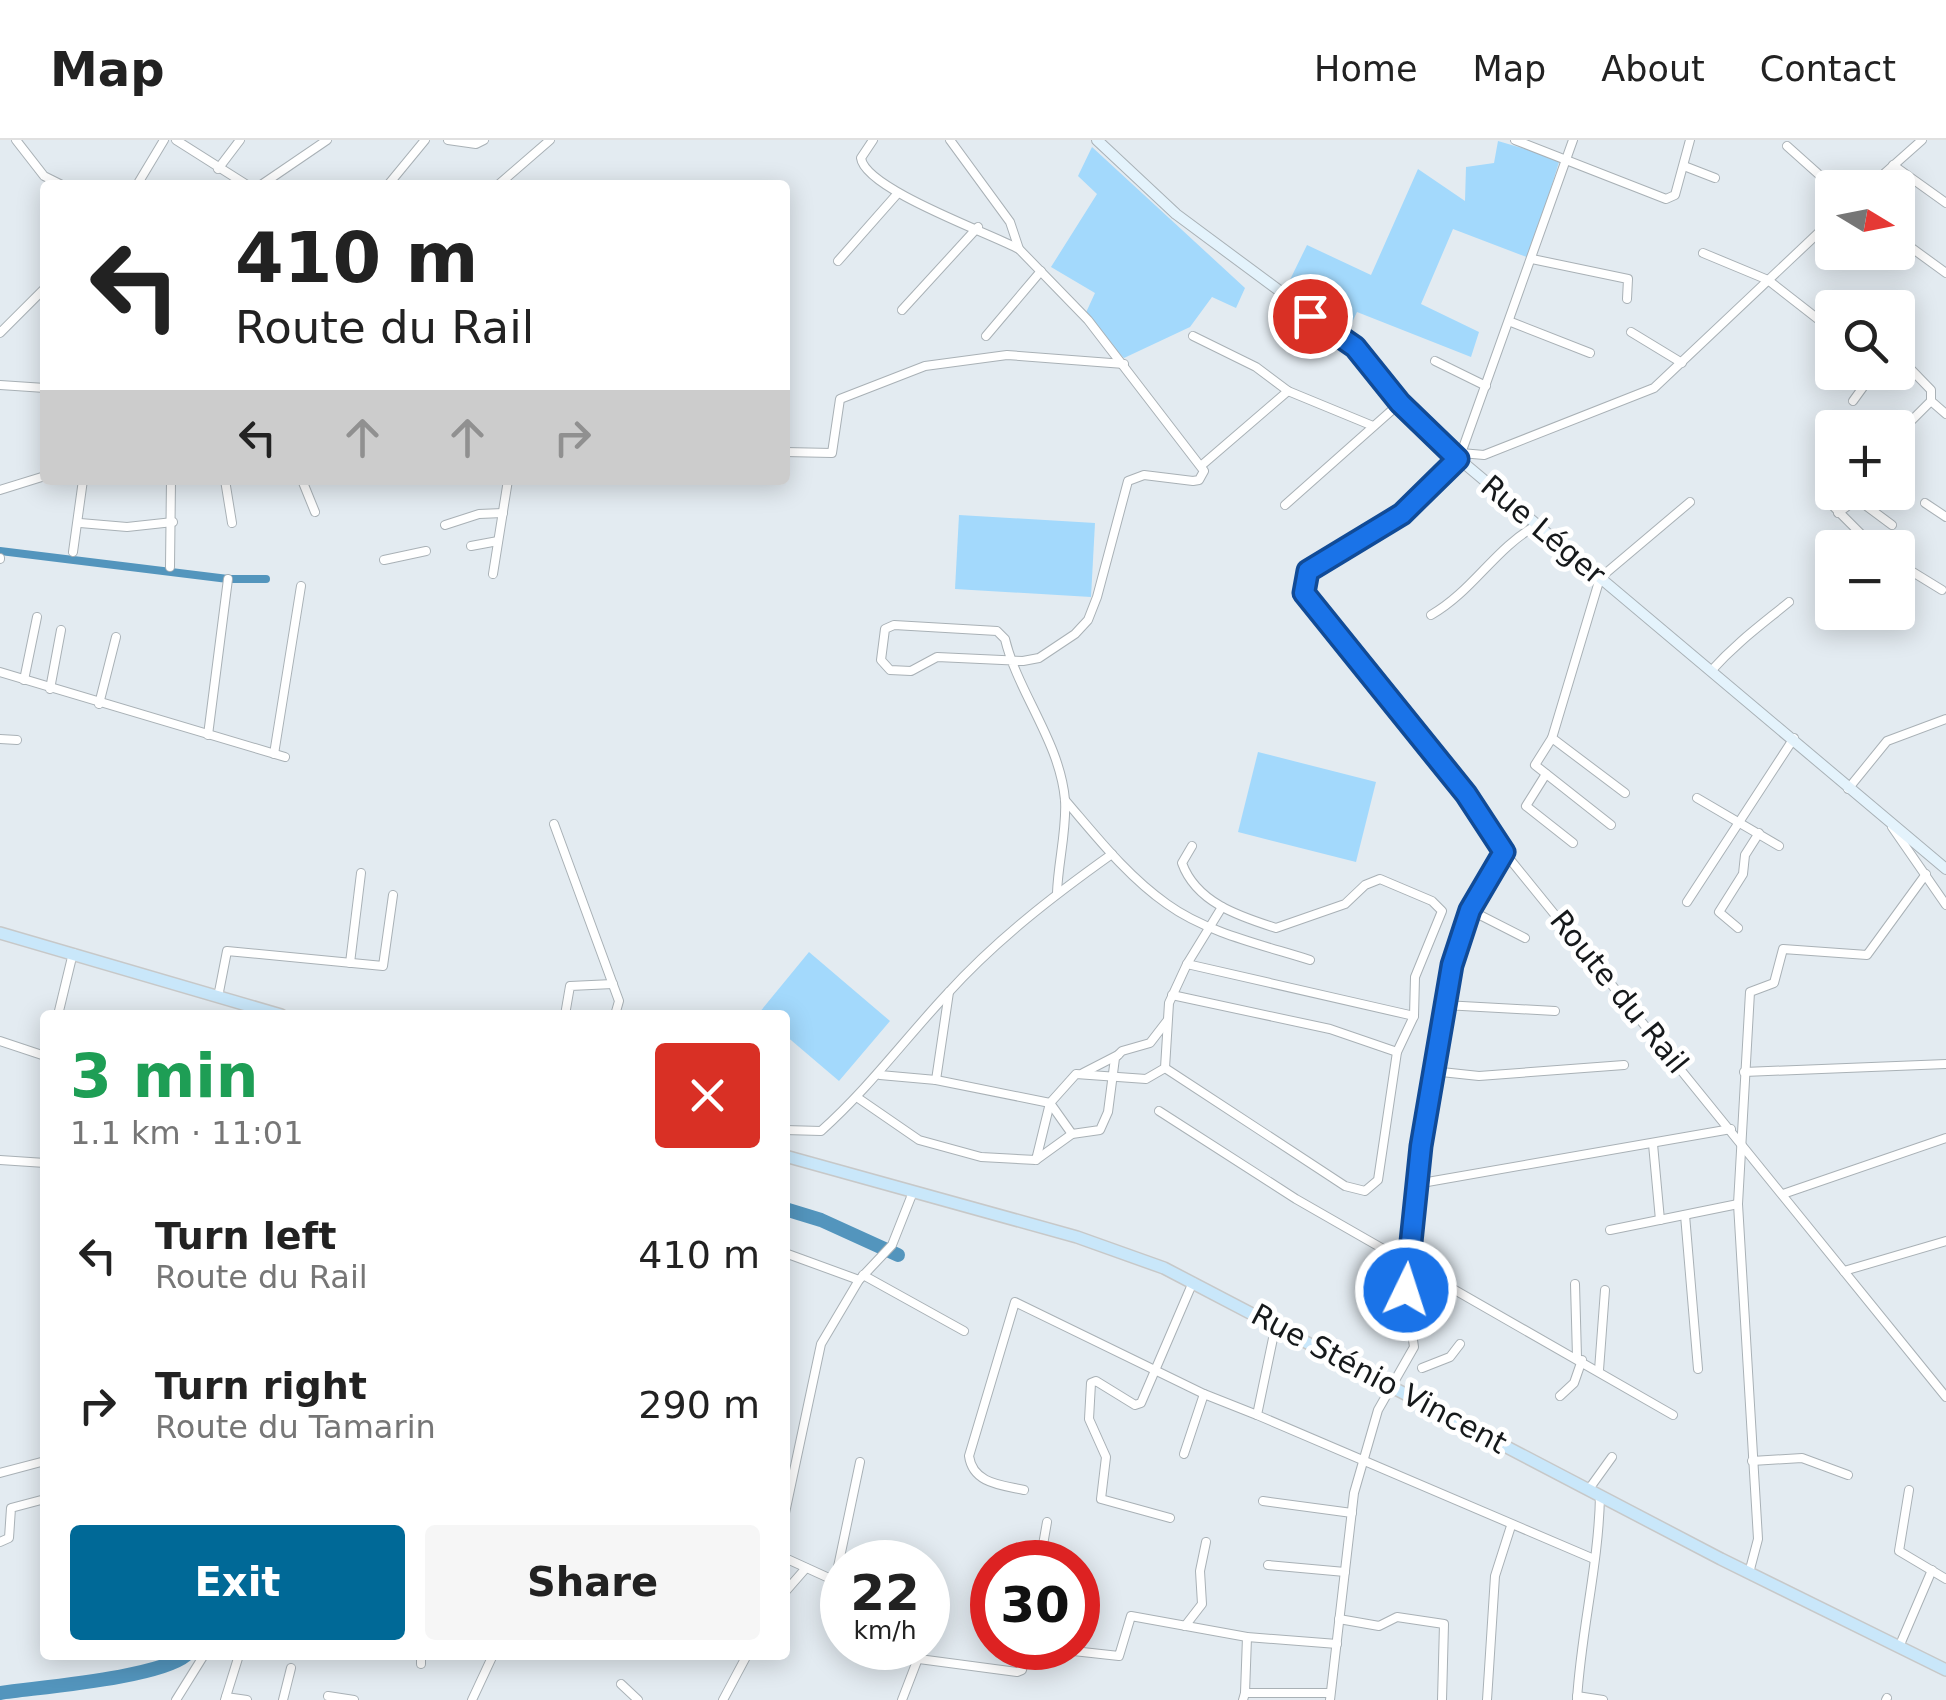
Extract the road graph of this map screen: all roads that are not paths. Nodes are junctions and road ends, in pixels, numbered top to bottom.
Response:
1 (16, 140) edge
2 (164, 140) edge
3 (176, 140) edge
4 (240, 140) edge
5 (328, 140) edge
6 (426, 140) edge
7 (448, 140) edge
8 (484, 140) edge
9 (550, 140) edge
10 (873, 140) edge
11 (950, 140) edge
12 (1097, 140) edge
13 (1515, 140) edge
14 (1574, 140) edge
15 (1690, 140) edge
16 (1922, 140) edge
17 (1787, 146) dead end
18 (1565, 162) junction
19 (1684, 166) junction
20 (1894, 166) junction
21 (218, 169) junction
22 (1889, 170) edge
23 (1815, 171) edge
24 (1715, 178) dead end
25 (52, 180) edge
26 (140, 180) edge
27 (238, 180) edge
28 (268, 180) edge
29 (392, 180) edge
30 (504, 180) edge
31 (898, 193) junction
32 (1946, 203) edge
33 (978, 227) junction
34 (1815, 236) edge
35 (1020, 249) junction
36 (1915, 251) edge
37 (1704, 252) dead end
38 (1532, 259) junction
39 (838, 261) dead end
40 (1041, 272) junction
41 (1946, 274) edge
42 (1768, 280) junction
43 (40, 293) edge
44 (1627, 299) dead end
45 (902, 310) dead end
46 (1815, 317) edge
47 (1511, 322) junction
48 (1631, 332) dead end
49 (0, 333) edge
50 (986, 336) dead end
51 (1193, 336) dead end
52 (1590, 352) dead end
53 (1434, 361) dead end
54 (1682, 363) junction
55 (1124, 364) junction
56 (1915, 374) edge
57 (0, 385) edge
58 (1486, 386) junction
59 (40, 388) edge
60 (1862, 390) edge
61 (1288, 391) junction
62 (1854, 401) dead end
63 (1932, 401) junction
64 (1400, 403) junction
65 (1946, 414) edge
66 (1915, 418) edge
67 (1372, 426) junction
68 (790, 452) edge
69 (1460, 456) junction
70 (1202, 465) junction
71 (40, 478) edge
72 (83, 485) edge
73 (171, 485) edge
74 (225, 485) edge
75 (304, 485) edge
76 (507, 485) edge
77 (0, 490) edge
78 (1690, 502) dead end
79 (1925, 502) dead end
80 (1285, 504) dead end
81 (1836, 510) edge
82 (314, 512) dead end
83 (503, 513) junction
84 (1838, 513) junction
85 (1946, 517) edge
86 (172, 522) junction
87 (232, 523) dead end
88 (80, 524) junction
89 (445, 525) dead end
90 (1537, 525) junction
91 (1892, 525) dead end
92 (1856, 530) edge
93 (498, 541) junction
94 (471, 546) dead end
95 (426, 551) dead end
96 (73, 552) dead end
97 (384, 560) dead end
98 (170, 567) dead end
99 (1915, 573) edge
100 (493, 574) dead end
101 (1600, 578) junction
102 (228, 579) dead end
103 (1946, 579) edge
104 (301, 586) dead end
105 (1944, 591) edge
106 (1789, 602) dead end
107 (1431, 615) dead end
108 (37, 617) dead end
109 (61, 630) dead end
110 (116, 637) dead end
111 (1009, 661) junction
112 (1711, 670) junction
113 (0, 672) edge
114 (24, 680) junction
115 (50, 689) junction
116 (99, 704) junction
117 (1946, 718) edge
118 (208, 735) junction
119 (1552, 738) junction
120 (1794, 738) junction
121 (0, 739) edge
122 (17, 740) dead end
123 (274, 754) junction
124 (285, 757) dead end
125 (1546, 774) junction
126 (1848, 789) junction
127 (1625, 793) dead end
128 (1698, 798) dead end
129 (1065, 800) junction
130 (1742, 821) junction
131 (554, 824) dead end
132 (1611, 825) dead end
133 (1892, 827) junction
134 (1760, 832) junction
135 (1574, 843) dead end
136 (1192, 846) dead end
137 (1779, 846) dead end
138 (1504, 852) junction
139 (1112, 854) junction
140 (1946, 869) edge
141 (361, 873) dead end
142 (1926, 874) junction
143 (1057, 893) junction
144 (393, 895) dead end
145 (1687, 902) dead end
146 (1946, 905) edge
147 (1222, 906) junction
148 (1470, 910) junction
149 (1211, 926) junction
150 (1738, 928) dead end
151 (0, 933) edge
152 (1525, 938) dead end
153 (73, 953) junction
154 (1310, 960) dead end
155 (350, 962) junction
156 (1187, 964) junction
157 (612, 984) junction
158 (949, 992) junction
159 (1172, 995) junction
160 (218, 997) junction
161 (1444, 1004) junction
162 (59, 1010) edge
163 (264, 1010) edge
164 (566, 1010) edge
165 (616, 1010) edge
166 (1556, 1011) dead end
167 (1414, 1016) junction
168 (1168, 1020) junction
169 (0, 1041) edge
170 (1397, 1052) junction
171 (40, 1054) edge
172 (1118, 1054) junction
173 (1946, 1064) edge
174 (1624, 1066) dead end
175 (1165, 1068) junction
176 (1432, 1070) junction
177 (1744, 1072) junction
178 (1083, 1073) junction
179 (880, 1074) junction
180 (1112, 1077) junction
181 (936, 1080) junction
182 (858, 1098) junction
183 (1050, 1104) junction
184 (1159, 1111) dead end
185 (1731, 1129) junction
186 (790, 1130) edge
187 (1072, 1134) junction
188 (1946, 1138) edge
189 (1742, 1142) junction
190 (1653, 1144) junction
191 (790, 1157) edge
192 (0, 1160) edge
193 (1036, 1160) junction
194 (40, 1163) edge
195 (1416, 1184) junction
196 (913, 1192) junction
197 (1783, 1194) junction
198 (1738, 1204) junction
199 (1685, 1215) junction
200 (1660, 1220) junction
201 (1610, 1230) dead end
202 (1946, 1242) edge
203 (790, 1255) edge
204 (1408, 1262) junction
205 (1844, 1271) junction
206 (862, 1277) junction
207 (1193, 1282) junction
208 (1574, 1284) dead end
209 (1606, 1290) dead end
210 (1276, 1324) junction
211 (964, 1331) dead end
212 (1460, 1344) dead end
213 (1580, 1359) junction
214 (1156, 1368) junction
215 (1422, 1368) dead end
216 (1698, 1368) dead end
217 (1598, 1370) junction
218 (1390, 1385) junction
219 (1204, 1394) junction
220 (1560, 1396) dead end
221 (1946, 1397) edge
222 (1257, 1415) junction
223 (1673, 1415) dead end
224 (1184, 1454) dead end
225 (1612, 1457) dead end
226 (1363, 1458) junction
227 (40, 1462) edge
228 (860, 1462) dead end
229 (1752, 1462) junction
230 (0, 1473) edge
231 (1848, 1475) dead end
232 (790, 1490) edge
233 (1024, 1490) dead end
234 (1909, 1490) dead end
235 (1594, 1491) junction
236 (40, 1501) edge
237 (1263, 1501) dead end
238 (1352, 1513) junction
239 (1170, 1518) dead end
240 (1047, 1522) dead end
241 (1511, 1526) junction
242 (846, 1540) edge
243 (1044, 1540) edge
244 (0, 1542) edge
245 (1206, 1542) dead end
246 (1594, 1559) junction
247 (790, 1560) edge
248 (1268, 1565) dead end
249 (806, 1568) junction
250 (1932, 1570) junction
251 (1346, 1572) junction
252 (1748, 1573) junction
253 (820, 1574) edge
254 (1946, 1579) edge
255 (790, 1586) edge
256 (1339, 1619) junction
257 (1185, 1626) junction
258 (1247, 1637) junction
259 (1337, 1644) junction
260 (1899, 1647) junction
261 (1100, 1654) edge
262 (201, 1660) edge
263 (238, 1660) edge
264 (490, 1660) edge
265 (744, 1660) edge
266 (291, 1668) dead end
267 (914, 1670) edge
268 (1946, 1670) edge
269 (621, 1684) dead end
270 (328, 1696) dead end
271 (1244, 1696) edge
272 (1330, 1696) edge
273 (1577, 1698) edge
274 (226, 1699) edge
275 (176, 1700) edge
276 (246, 1700) edge
277 (283, 1700) edge
278 (354, 1700) edge
279 (472, 1700) edge
280 (638, 1700) edge
281 (723, 1700) edge
282 (902, 1700) edge
283 (1442, 1700) edge
284 (1487, 1700) edge
285 (1603, 1700) edge

1 - 25 street
2 - 26 street
3 - 21 street
4 - 21 street
5 - 28 street
6 - 29 street
7 - 8 street
9 - 30 street
10 - 31 street
11 - 35 street
12 - 64 street, Rue Léger
13 - 18 street
14 - 18 street
15 - 19 street
16 - 20 street
17 - 23 street
18 - 19 street
18 - 38 street
19 - 24 street
20 - 22 street
20 - 32 street
21 - 27 street
31 - 33 street
31 - 39 street
33 - 35 street
33 - 45 street
34 - 42 street
35 - 40 street
36 - 41 street
37 - 42 street
38 - 44 street
38 - 47 street
40 - 50 street
40 - 55 street
42 - 46 street
42 - 54 street
43 - 49 street
47 - 52 street
47 - 58 street
48 - 54 street
51 - 61 street
53 - 58 street
54 - 69 street
55 - 68 street
55 - 70 street
56 - 63 street
57 - 59 street
58 - 69 street
60 - 62 street
61 - 67 street
61 - 70 street
63 - 65 street
63 - 66 street
64 - 67 street
64 - 69 street, Rue Léger
67 - 80 street
69 - 90 street, Rue Léger
69 - 138 street, Route du Rail
70 - 111 street
71 - 77 street
72 - 88 street
73 - 86 street
74 - 87 street
75 - 82 street
76 - 83 street
78 - 101 street
79 - 85 street
81 - 84 street
83 - 89 street
83 - 93 street
84 - 91 street
84 - 92 street
86 - 88 street
86 - 98 street
88 - 96 street
90 - 101 street, Rue Léger
90 - 107 street
93 - 94 street
93 - 100 street
95 - 97 street
99 - 105 street
101 - 112 street, Rue Léger
101 - 119 street
102 - 118 street
103 - 105 street
104 - 123 street
106 - 112 street
108 - 114 street
109 - 115 street
110 - 116 street
111 - 111 street
111 - 129 street
112 - 120 street, Rue Léger
113 - 114 street
114 - 115 street
115 - 116 street
116 - 118 street
117 - 126 street
118 - 123 street
119 - 125 street
119 - 127 street
120 - 126 street, Rue Léger
120 - 130 street
121 - 122 street
123 - 124 street
125 - 132 street
125 - 135 street
126 - 133 street, Rue Léger
128 - 130 street
129 - 139 street
129 - 143 street
130 - 134 street
130 - 145 street
131 - 157 street
133 - 140 street, Rue Léger
133 - 142 street
134 - 137 street
134 - 150 street
136 - 147 street
138 - 148 street
138 - 185 street, Route du Rail
139 - 143 street
139 - 149 street
141 - 155 street
142 - 146 street
142 - 177 street
143 - 158 street
144 - 155 street
147 - 149 street
147 - 167 street
148 - 152 street
148 - 161 street
149 - 154 street
149 - 156 street
151 - 153 main road
153 - 160 main road
153 - 162 street
155 - 160 street
156 - 159 street
156 - 167 street
157 - 164 street
157 - 165 street
158 - 179 street
158 - 181 street
159 - 168 street
159 - 170 street
160 - 163 main road
161 - 166 street
161 - 176 street
167 - 170 street
168 - 172 street
168 - 175 street
169 - 171 street
170 - 175 street
172 - 178 street
172 - 180 street
173 - 177 street
174 - 176 street
175 - 180 street
176 - 195 street
177 - 189 street
178 - 180 street
178 - 183 street
179 - 181 street
179 - 182 street
180 - 187 street
181 - 183 street
182 - 186 street
182 - 193 street
183 - 187 street
183 - 193 street
184 - 204 street
185 - 189 street, Route du Rail
185 - 190 street
187 - 193 street
188 - 197 street
189 - 197 street, Route du Rail
189 - 198 street
190 - 195 street
190 - 200 street
191 - 196 main road, Rue Sténio Vincent
192 - 194 street
195 - 204 street
196 - 206 street
196 - 207 main road, Rue Sténio Vincent
197 - 205 street, Route du Rail
198 - 199 street
198 - 229 street
199 - 200 street
199 - 216 street
200 - 201 street
202 - 205 street
203 - 206 street
204 - 213 street
204 - 218 street
205 - 221 street, Route du Rail
206 - 211 street
206 - 232 street
207 - 210 main road, Rue Sténio Vincent
207 - 214 street
208 - 213 street
209 - 217 street
210 - 218 main road, Rue Sténio Vincent
210 - 222 street
212 - 215 street
213 - 217 street
213 - 220 street
214 - 219 street
214 - 233 street
214 - 239 street
217 - 223 street
218 - 226 street
218 - 235 main road, Rue Sténio Vincent
219 - 222 street
219 - 224 street
222 - 226 street
225 - 235 street
226 - 238 street
226 - 241 street
227 - 230 street
228 - 242 street
229 - 231 street
229 - 252 street
234 - 250 street
235 - 246 street
235 - 252 main road, Rue Sténio Vincent
236 - 244 street
237 - 238 street
238 - 251 street
240 - 243 street
241 - 246 street
241 - 284 street
245 - 257 street
246 - 273 street
247 - 249 street
248 - 251 street
249 - 253 street
249 - 255 street
250 - 254 street
250 - 260 street
251 - 256 street
252 - 260 main road, Rue Sténio Vincent
256 - 259 street
256 - 283 street
257 - 258 street
257 - 261 street
258 - 259 street
258 - 271 street
259 - 272 street
260 - 268 main road, Rue Sténio Vincent
262 - 275 street
263 - 274 street
264 - 279 street
265 - 281 street
266 - 277 street
267 - 282 street
269 - 280 street
270 - 278 street
271 - 272 street
273 - 285 street
274 - 276 street

